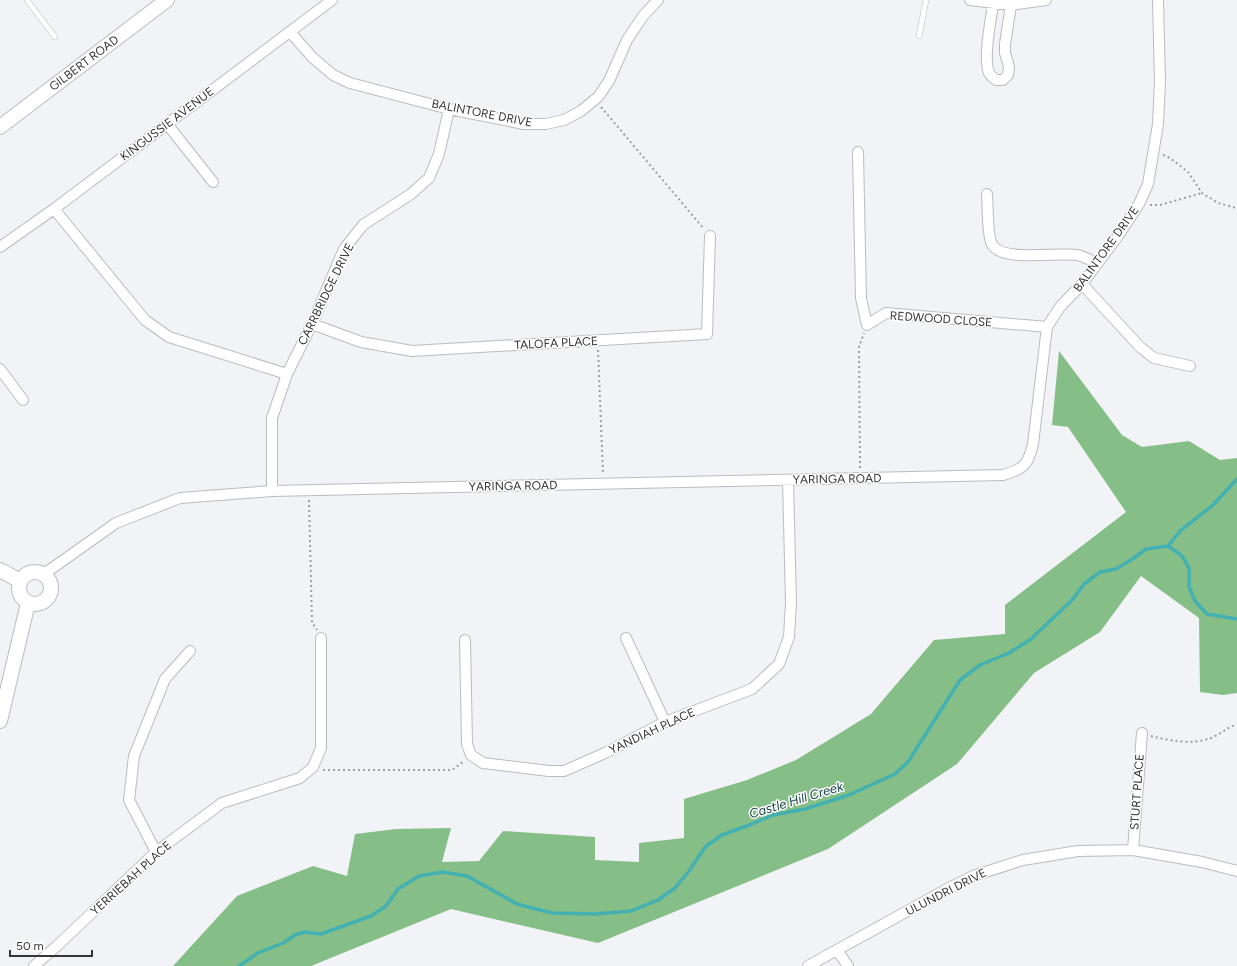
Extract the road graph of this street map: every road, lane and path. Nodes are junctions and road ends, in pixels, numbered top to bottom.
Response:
1 (27, 0) edge
2 (167, 0) edge
3 (332, 0) edge
4 (658, 0) edge
5 (926, 0) edge
6 (970, 0) edge
7 (1041, 0) edge
8 (1046, 0) edge
9 (1158, 0) edge
10 (993, 3) junction
11 (1011, 5) junction
12 (290, 32) junction
13 (919, 36) dead end
14 (56, 37) dead end
15 (595, 100) junction
16 (449, 109) junction
17 (167, 124) junction
18 (0, 127) edge
19 (1154, 151) junction
20 (858, 152) dead end
21 (213, 182) dead end
22 (987, 194) dead end
23 (1202, 194) junction
24 (1139, 204) junction
25 (1237, 208) edge
26 (54, 210) junction
27 (710, 236) joint
28 (0, 247) edge
29 (1097, 263) junction
30 (1082, 284) junction
31 (312, 324) junction
32 (867, 325) junction
33 (1047, 327) junction
34 (598, 340) junction
35 (1190, 366) dead end
36 (0, 368) edge
37 (287, 374) junction
38 (23, 400) dead end
39 (1003, 475) joint
40 (860, 479) junction
41 (788, 480) junction
42 (603, 485) junction
43 (309, 490) junction
44 (272, 491) junction
45 (0, 570) edge
46 (44, 574) junction
47 (20, 581) junction
48 (28, 603) junction
49 (321, 638) joint
50 (626, 638) dead end
51 (466, 640) dead end
52 (190, 651) dead end
53 (0, 720) edge
54 (665, 722) junction
55 (1237, 725) edge
56 (1142, 733) joint
57 (471, 756) junction
58 (313, 767) junction
59 (1133, 850) junction
60 (156, 852) junction
61 (1237, 871) edge
62 (837, 950) junction
63 (34, 966) edge
64 (808, 966) edge
65 (848, 966) edge

1 - 14 lane
2 - 18 street, GILBERT ROAD
3 - 12 street, KINGUSSIE AVENUE
4 - 15 street, BALINTORE DRIVE
5 - 13 lane
6 - 10 street
7 - 8 street
7 - 11 street
9 - 19 street, BALINTORE DRIVE
10 - 11 street
10 - 11 street
12 - 16 street, BALINTORE DRIVE
12 - 17 street, KINGUSSIE AVENUE
15 - 16 street, BALINTORE DRIVE
15 - 27 path
16 - 31 street, CARRBRIDGE DRIVE
17 - 21 street
17 - 26 street, KINGUSSIE AVENUE
19 - 23 path
19 - 24 street, BALINTORE DRIVE
20 - 32 street
22 - 29 street
23 - 24 path
23 - 25 path
24 - 29 street, BALINTORE DRIVE
26 - 28 street, KINGUSSIE AVENUE
26 - 37 street
27 - 34 street, TALOFA PLACE
29 - 30 street, BALINTORE DRIVE
30 - 33 street, BALINTORE DRIVE
30 - 35 street
31 - 34 street, TALOFA PLACE
31 - 37 street, CARRBRIDGE DRIVE
32 - 33 street, REDWOOD CLOSE
32 - 40 path
33 - 39 street, BALINTORE DRIVE
34 - 42 path
36 - 38 street
37 - 44 street, CARRBRIDGE DRIVE
39 - 40 street, YARINGA ROAD
40 - 41 street, YARINGA ROAD
41 - 42 street, YARINGA ROAD
41 - 54 street, YANDIAH PLACE
42 - 43 street, YARINGA ROAD
43 - 44 street, YARINGA ROAD
43 - 49 path
44 - 46 street, YARINGA ROAD
45 - 47 street
46 - 47 street
46 - 48 street
47 - 48 street
48 - 53 street
49 - 58 street
50 - 54 street
51 - 57 street
52 - 60 street
54 - 57 street, YANDIAH PLACE
55 - 56 path
56 - 59 street, STURT PLACE
57 - 58 path
58 - 60 street, YERRIEBAH PLACE
59 - 61 street, ULUNDRI DRIVE
59 - 62 street, ULUNDRI DRIVE
60 - 63 street, YERRIEBAH PLACE
62 - 64 street, ULUNDRI DRIVE
62 - 65 street

